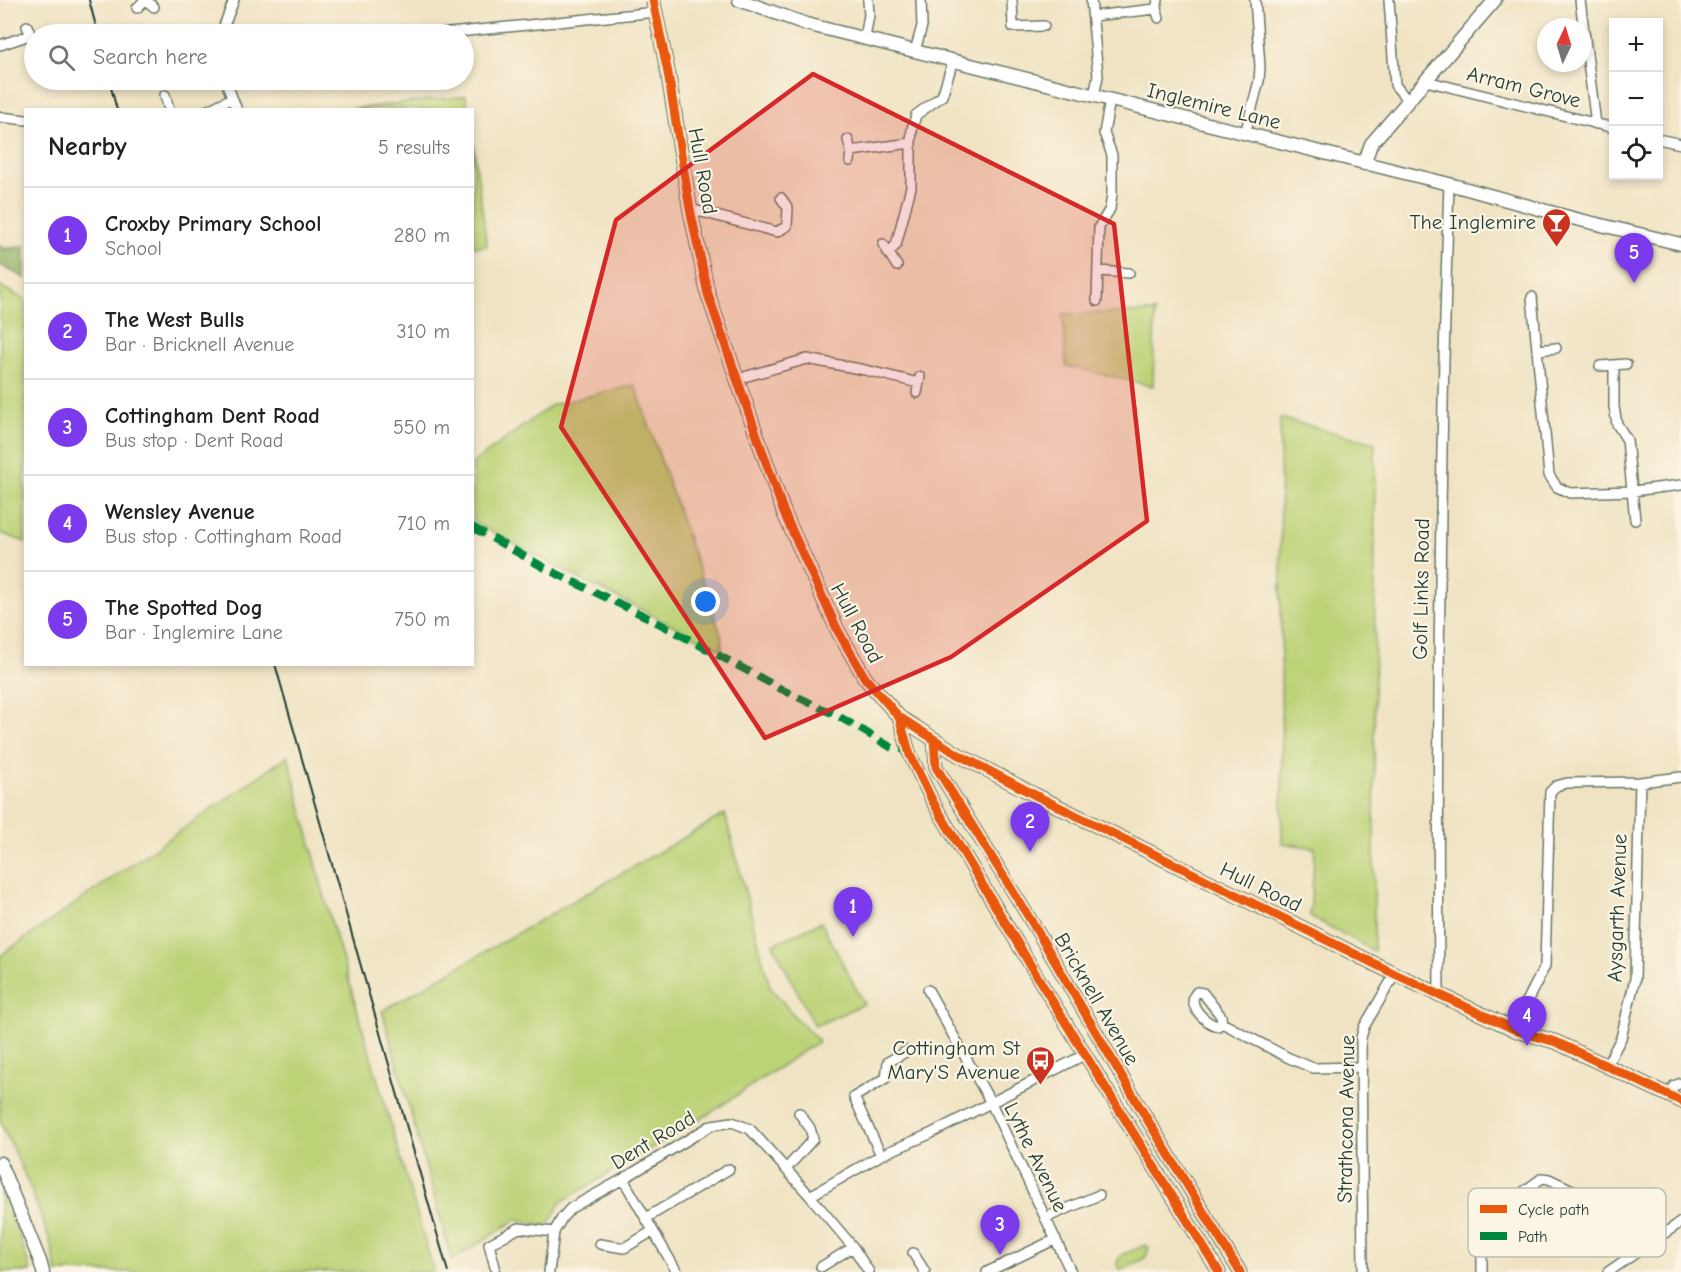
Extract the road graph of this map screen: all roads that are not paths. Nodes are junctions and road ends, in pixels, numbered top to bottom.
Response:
1 (145, 0) edge
2 (234, 0) edge
3 (739, 0) edge
4 (868, 0) edge
5 (921, 0) edge
6 (1012, 0) edge
7 (1091, 0) edge
8 (1255, 0) edge
9 (1389, 0) edge
10 (1580, 0) edge
11 (1488, 3) edge
12 (655, 6) edge
13 (154, 7) dead end
14 (137, 8) dead end
15 (1157, 9) edge
16 (1093, 15) junction
17 (225, 24) edge
18 (1044, 26) dead end
19 (474, 29) edge
20 (24, 37) edge
21 (865, 38) junction
22 (0, 45) edge
23 (915, 51) junction
24 (953, 61) junction
25 (1425, 81) junction
26 (230, 90) edge
27 (165, 94) dead end
28 (1094, 96) junction
29 (232, 98) junction
30 (1110, 100) junction
31 (1408, 101) junction
32 (168, 108) edge
33 (212, 108) edge
34 (236, 108) edge
35 (0, 117) edge
36 (24, 120) edge
37 (1596, 124) junction
38 (1609, 127) edge
39 (1245, 135) junction
40 (848, 140) dead end
41 (1663, 140) edge
42 (911, 143) junction
43 (1681, 144) edge
44 (851, 151) junction
45 (850, 161) dead end
46 (1364, 164) junction
47 (1449, 184) junction
48 (781, 198) dead end
49 (690, 208) junction
50 (1681, 244) edge
51 (897, 266) dead end
52 (1098, 271) junction
53 (1129, 273) dead end
54 (1532, 297) dead end
55 (1097, 302) dead end
56 (1556, 348) dead end
57 (1538, 350) junction
58 (1626, 364) dead end
59 (1600, 366) dead end
60 (1614, 366) junction
61 (737, 379) junction
62 (919, 384) dead end
63 (1681, 485) edge
64 (1633, 490) junction
65 (1635, 520) dead end
66 (899, 717) junction
67 (934, 740) junction
68 (1681, 777) edge
69 (1640, 782) junction
70 (1395, 974) junction
71 (1438, 994) junction
72 (922, 1001) dead end
73 (1222, 1023) dead end
74 (1518, 1031) junction
75 (907, 1051) dead end
76 (1086, 1054) junction
77 (1362, 1067) junction
78 (1606, 1067) junction
79 (1681, 1083) edge
80 (1667, 1096) junction
81 (1681, 1101) edge
82 (991, 1103) junction
83 (799, 1113) dead end
84 (881, 1155) junction
85 (0, 1163) edge
86 (729, 1169) dead end
87 (786, 1169) junction
88 (623, 1179) junction
89 (1528, 1188) edge
90 (1568, 1188) edge
91 (1100, 1195) dead end
92 (810, 1196) junction
93 (646, 1218) junction
94 (1045, 1218) junction
95 (1681, 1222) edge
96 (653, 1231) junction
97 (554, 1232) junction
98 (1666, 1232) edge
99 (1056, 1239) junction
100 (600, 1244) dead end
101 (853, 1247) junction
102 (913, 1253) dead end
103 (1630, 1257) edge
104 (495, 1267) dead end
105 (820, 1267) dead end
106 (43, 1272) edge
107 (549, 1272) edge
108 (677, 1272) edge
109 (869, 1272) edge
110 (925, 1272) edge
111 (987, 1272) edge
112 (1071, 1272) edge
113 (1219, 1272) edge
114 (1240, 1272) edge
115 (1364, 1272) edge
116 (1608, 1272) edge

1 - 13 street
1 - 14 street
2 - 17 street
3 - 21 street, Inglemire Lane
4 - 21 street
5 - 23 street
6 - 18 street
7 - 16 street
8 - 39 street
9 - 31 street
10 - 37 street
11 - 25 street
12 - 19 street
12 - 49 main road, Hull Road
15 - 16 street
16 - 28 street
20 - 22 street
21 - 23 street, Inglemire Lane
23 - 24 street, Inglemire Lane
24 - 28 street, Inglemire Lane
24 - 42 street
25 - 31 street
25 - 37 street, Arram Grove
26 - 29 street
27 - 32 street
28 - 30 street, Inglemire Lane
29 - 33 street
29 - 34 street
30 - 39 street, Inglemire Lane
30 - 52 street
31 - 46 street
35 - 36 street
37 - 38 street, Arram Grove
39 - 46 street, Inglemire Lane
40 - 44 street
41 - 43 street
42 - 44 street
42 - 51 street
44 - 45 street
46 - 47 street, Inglemire Lane
47 - 50 street, Inglemire Lane
47 - 71 street, Golf Links Road
48 - 49 street
49 - 61 main road, Hull Road
52 - 53 street
52 - 55 street
54 - 57 street
56 - 57 street
57 - 64 street
58 - 60 street
59 - 60 street
60 - 64 street
61 - 62 street
61 - 66 main road, Hull Road
63 - 64 street
64 - 65 street
66 - 67 main road, Hull Road
66 - 76 street, Bricknell Avenue
67 - 70 main road, Hull Road
67 - 114 street, Bricknell Avenue
68 - 69 street
69 - 74 street
69 - 78 street, Aysgarth Avenue
70 - 71 main road, Hull Road
70 - 77 street, Strathcona Avenue
71 - 74 main road, Hull Road
72 - 82 street, Lythe Avenue
73 - 77 street
74 - 78 main road, Hull Road
75 - 84 street
76 - 82 street
76 - 113 street, Bricknell Avenue
77 - 115 street, Strathcona Avenue
78 - 80 main road, Hull Road
79 - 80 street
80 - 81 main road, Hull Road
82 - 84 street
82 - 94 street, Lythe Avenue
83 - 87 street
84 - 92 street
85 - 106 street
86 - 93 street
87 - 88 street, Dent Road
87 - 92 street, Dent Road
88 - 93 street
88 - 97 street, Dent Road
89 - 90 street
91 - 94 street
92 - 101 street, Dent Road
93 - 96 street
94 - 99 street, Lythe Avenue
95 - 98 street
96 - 100 street
96 - 108 street
97 - 104 street
97 - 107 street, Dent Road
99 - 111 street
99 - 112 street, Lythe Avenue
101 - 105 street
101 - 109 street, Dent Road
102 - 110 street
103 - 116 street

